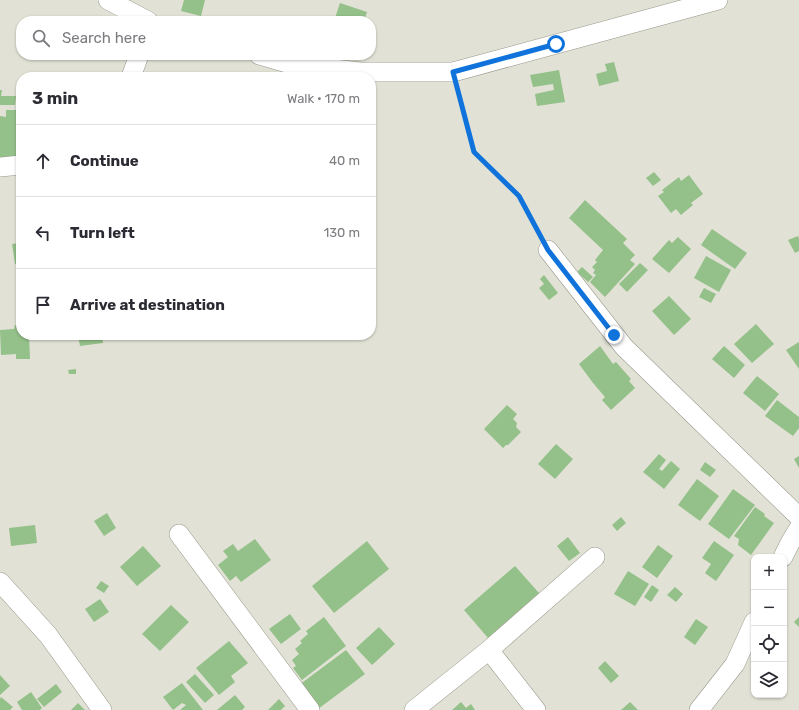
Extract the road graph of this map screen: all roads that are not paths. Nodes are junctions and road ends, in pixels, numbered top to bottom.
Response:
1 (108, 0) edge
2 (718, 0) edge
3 (138, 16) edge
4 (137, 60) edge
5 (276, 60) edge
6 (133, 72) edge
7 (360, 72) edge
8 (360, 72) edge
9 (376, 72) edge
10 (376, 72) edge
11 (16, 166) edge
12 (0, 167) edge
13 (548, 250) road end
14 (799, 517) edge
15 (799, 528) edge
16 (179, 534) dead end
17 (784, 554) edge
18 (595, 557) dead end
19 (0, 582) edge
20 (752, 626) edge
21 (488, 650) junction
22 (102, 710) edge
23 (310, 710) edge
24 (414, 710) edge
25 (536, 710) edge
26 (699, 710) edge

1 - 3 street
2 - 9 street
4 - 6 street
5 - 8 street
7 - 10 street
11 - 12 street
13 - 14 street
15 - 17 street
16 - 23 street
18 - 21 street
19 - 22 street
20 - 26 street
21 - 24 street
21 - 25 street

